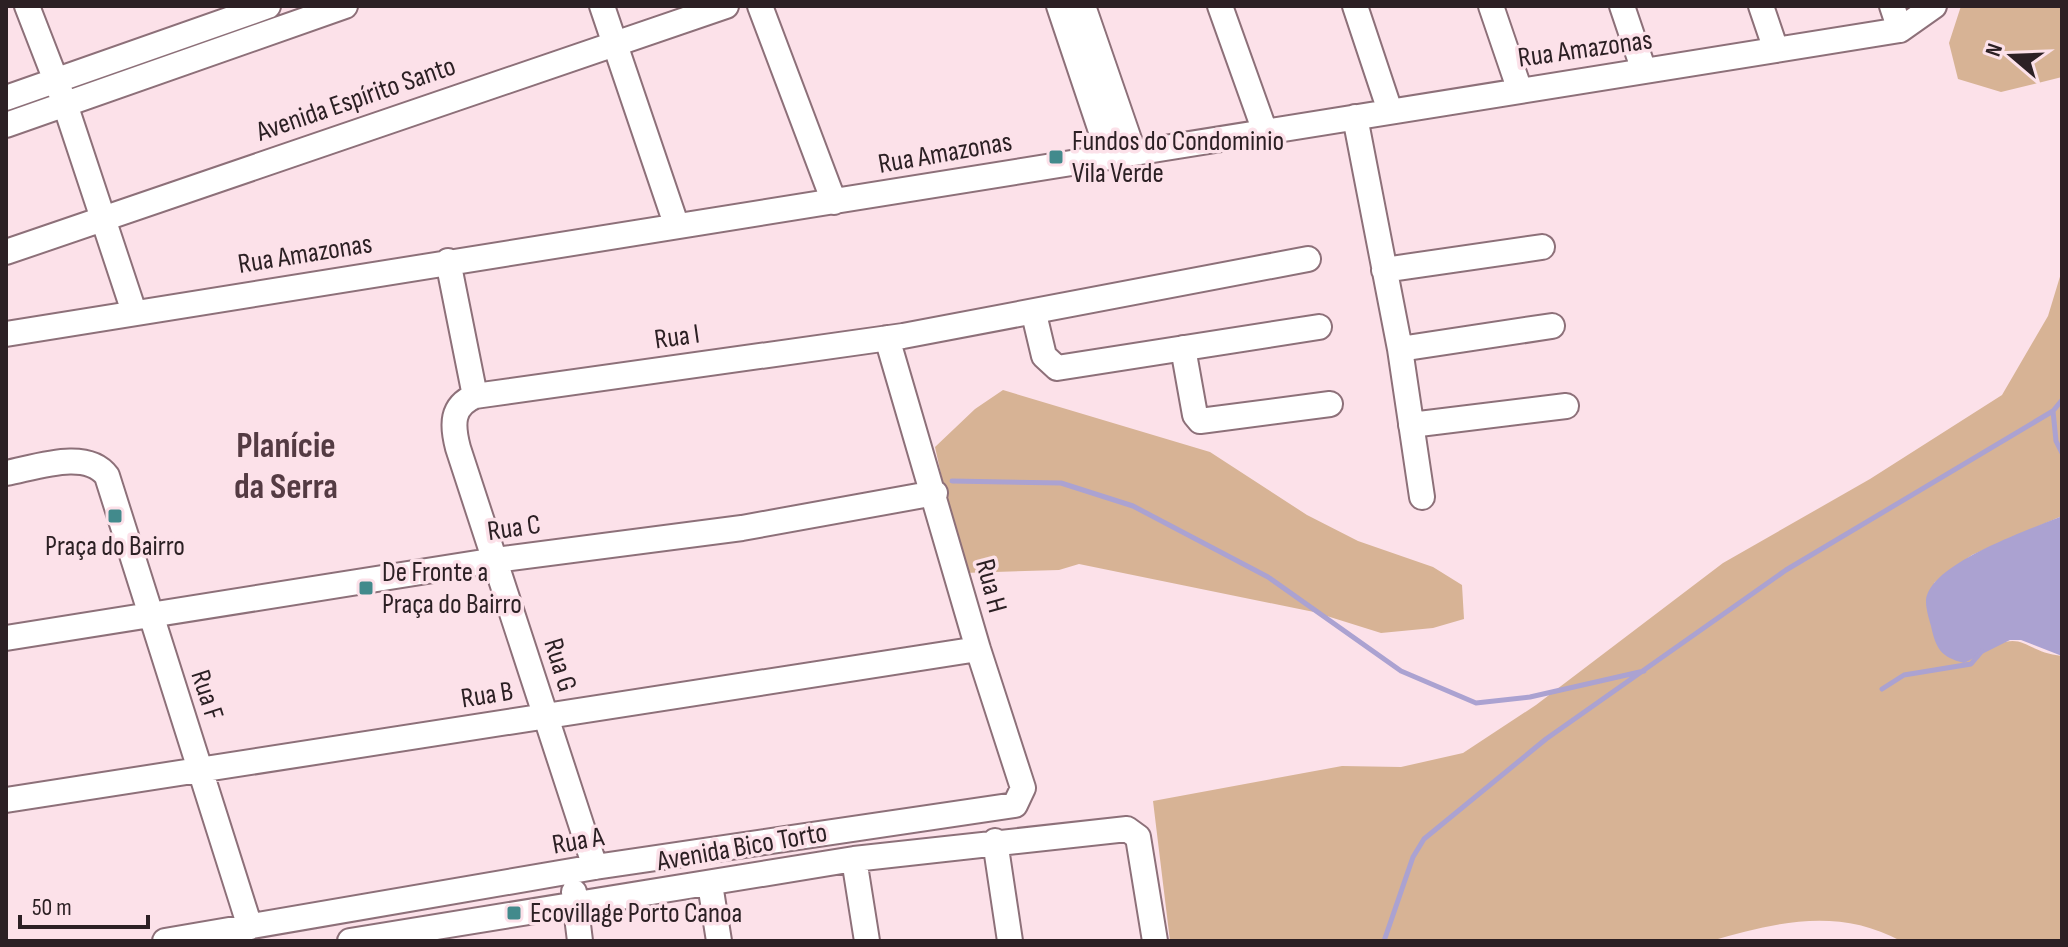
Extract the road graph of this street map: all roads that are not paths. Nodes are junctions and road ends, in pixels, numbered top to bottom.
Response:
1 (27, 6) edge
2 (268, 6) edge
3 (345, 6) edge
4 (602, 6) edge
5 (726, 6) edge
6 (760, 6) edge
7 (1059, 6) edge
8 (1083, 6) edge
9 (1220, 6) edge
10 (1355, 6) edge
11 (1491, 6) edge
12 (1622, 6) edge
13 (1761, 6) edge
14 (1892, 6) edge
15 (1934, 6) edge
16 (1900, 30) junction
17 (615, 42) junction
18 (1776, 50) junction
19 (1644, 71) junction
20 (56, 79) junction
21 (1519, 88) junction
22 (6, 98) edge
23 (65, 104) junction
24 (1390, 111) junction
25 (1355, 117) junction
26 (6, 125) edge
27 (1264, 129) junction
28 (1121, 153) junction
29 (834, 202) junction
30 (105, 217) junction
31 (676, 224) junction
32 (1542, 247) dead end
33 (6, 252) edge
34 (1308, 259) dead end
35 (448, 261) junction
36 (1384, 270) junction
37 (134, 312) junction
38 (1034, 314) junction
39 (1552, 326) dead end
40 (1319, 327) dead end
41 (6, 334) edge
42 (887, 338) junction
43 (1183, 348) junction
44 (1400, 349) junction
45 (475, 396) junction
46 (1330, 404) dead end
47 (1566, 406) dead end
48 (1411, 425) junction
49 (6, 473) edge
50 (935, 493) junction
51 (1422, 497) dead end
52 (496, 560) junction
53 (150, 615) junction
54 (6, 638) edge
55 (978, 649) junction
56 (545, 717) junction
57 (199, 769) junction
58 (6, 800) edge
59 (1004, 808) junction
60 (1001, 840) junction
61 (854, 859) junction
62 (583, 870) junction
63 (710, 884) junction
64 (576, 905) junction
65 (250, 927) junction
66 (432, 934) edge
67 (165, 941) edge
68 (350, 941) edge
69 (580, 941) edge
70 (719, 941) edge
71 (867, 941) edge
72 (1010, 941) edge
73 (1155, 941) edge

1 - 20 street
2 - 20 street
3 - 23 street
4 - 17 street
5 - 17 street, Avenida Espírito Santo
6 - 29 street
7 - 28 street
8 - 28 street
9 - 27 street
10 - 24 street
11 - 21 street
12 - 19 street
13 - 18 street
14 - 16 street
15 - 16 street, Rua Amazonas
16 - 18 street, Rua Amazonas
17 - 30 street, Avenida Espírito Santo
17 - 31 street
18 - 19 street, Rua Amazonas
19 - 21 street, Rua Amazonas
20 - 22 street
20 - 23 street
21 - 24 street, Rua Amazonas
23 - 26 street
23 - 30 street
24 - 25 street, Rua Amazonas
25 - 27 street, Rua Amazonas
25 - 36 street
27 - 28 street, Rua Amazonas
28 - 29 street, Rua Amazonas
29 - 31 street, Rua Amazonas
30 - 33 street, Avenida Espírito Santo
30 - 37 street
31 - 35 street, Rua Amazonas
32 - 36 street
34 - 38 street, Rua I
35 - 37 street, Rua Amazonas
35 - 45 street
36 - 44 street
37 - 41 street, Rua Amazonas
38 - 42 street, Rua I
38 - 43 street
39 - 44 street
40 - 43 street
42 - 45 street, Rua I
42 - 50 street, Rua H
43 - 46 street
44 - 48 street
45 - 52 street, Rua G
47 - 48 street
48 - 51 street
49 - 53 street, Rua F
50 - 52 street, Rua C
50 - 55 street, Rua H
52 - 53 street, Rua C
52 - 56 street, Rua G
53 - 54 street, Rua C
53 - 57 street, Rua F
55 - 56 street, Rua B
55 - 59 street, Rua H
56 - 57 street, Rua B
56 - 62 street, Rua G
57 - 58 street, Rua B
57 - 65 street, Rua F
59 - 60 street
59 - 62 street, Rua A
60 - 61 street, Avenida Bico Torto
60 - 72 street
60 - 73 street, Avenida Bico Torto
61 - 63 street, Avenida Bico Torto
61 - 71 street
62 - 64 street, Rua G
62 - 65 street, Rua A
63 - 64 street, Avenida Bico Torto
63 - 70 street
64 - 66 street, Avenida Bico Torto
64 - 69 street, Rua G
65 - 67 street, Rua A
66 - 68 street, Avenida Bico Torto

